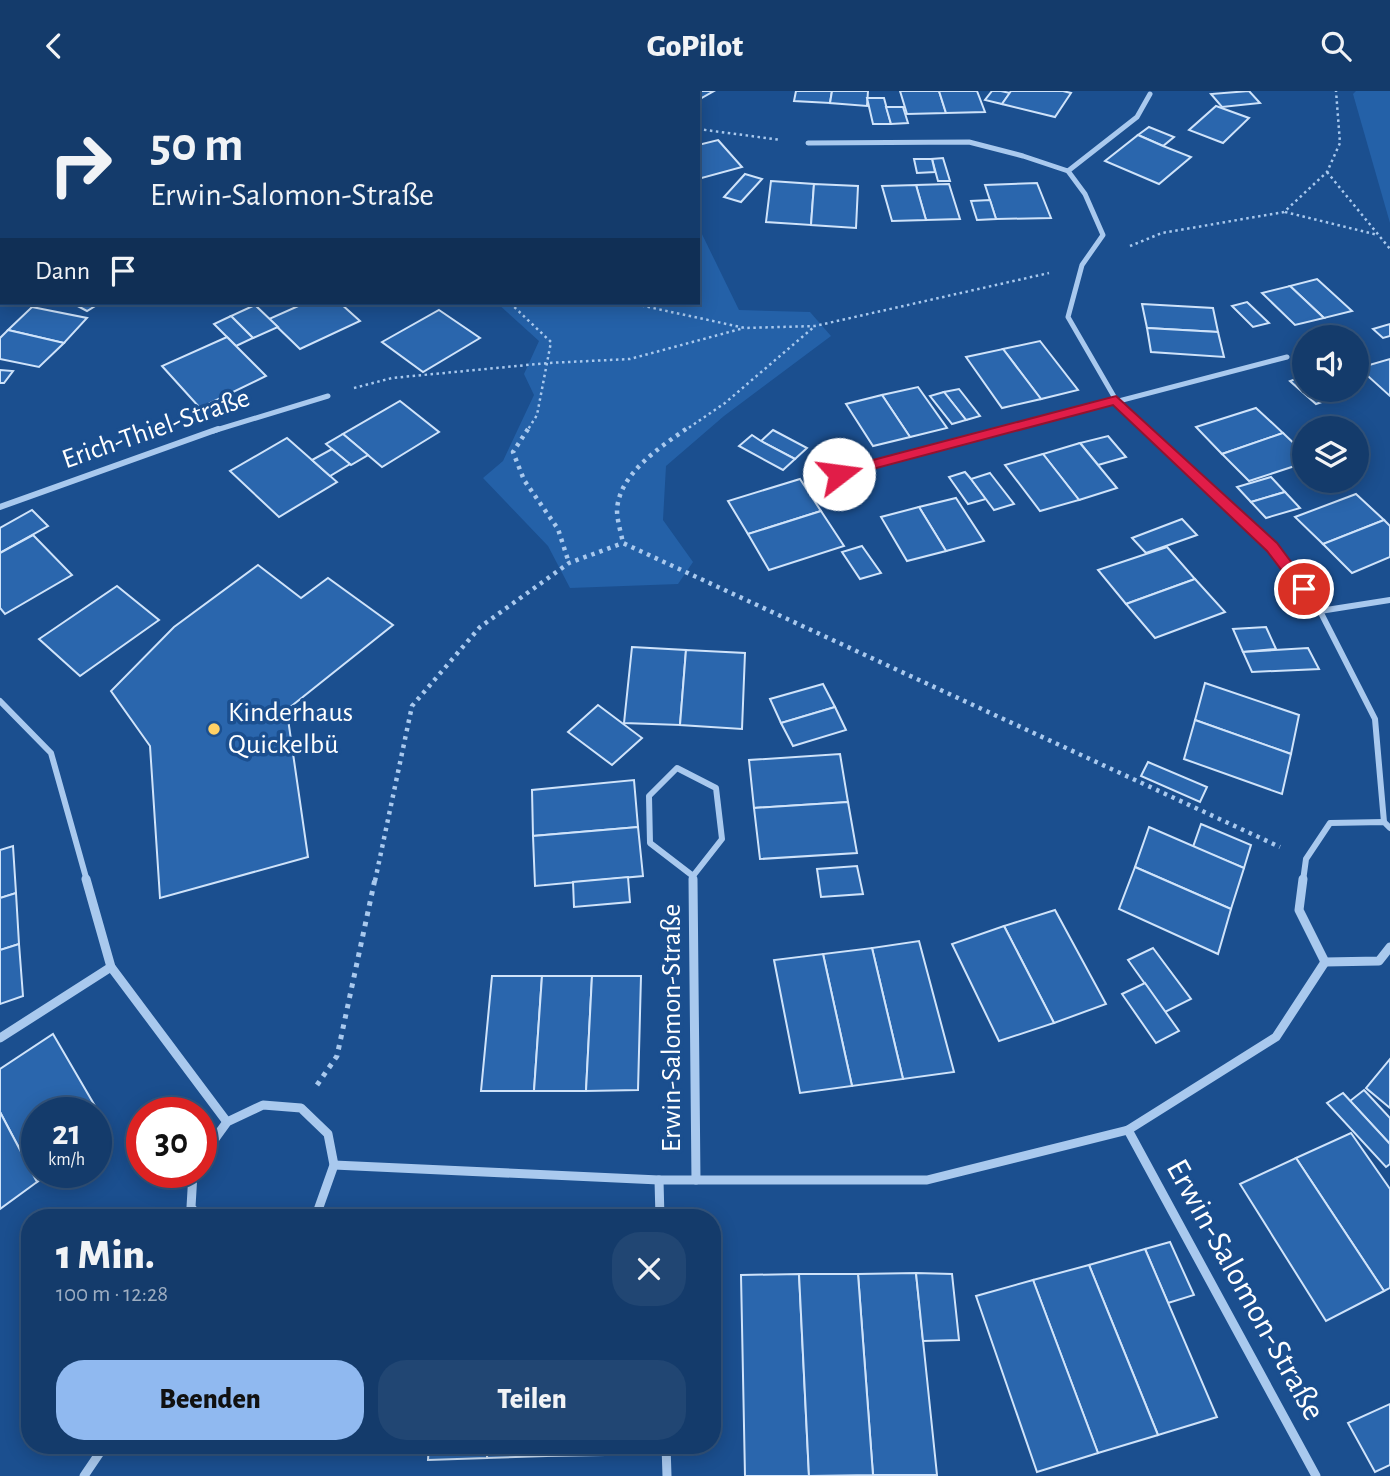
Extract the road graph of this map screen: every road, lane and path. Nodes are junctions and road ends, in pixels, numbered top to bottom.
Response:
1 (1336, 91) edge
2 (1150, 94) dead end
3 (700, 129) edge
4 (808, 143) joint
5 (1068, 171) junction
6 (1327, 172) junction
7 (1284, 212) junction
8 (1379, 236) junction
9 (1390, 249) edge
10 (1082, 265) junction
11 (512, 305) edge
12 (639, 305) edge
13 (815, 325) junction
14 (745, 328) junction
15 (1287, 357) dead end
16 (548, 363) junction
17 (328, 395) joint
18 (1116, 400) junction
19 (839, 474) dead end
20 (0, 507) edge
21 (623, 543) junction
22 (569, 563) junction
23 (1390, 600) edge
24 (1320, 611) junction
25 (0, 701) edge
26 (1387, 825) edge
27 (1306, 859) junction
28 (694, 876) junction
29 (1390, 947) edge
30 (1325, 962) junction
31 (111, 967) junction
32 (0, 1038) edge
33 (301, 1108) junction
34 (227, 1122) junction
35 (1128, 1130) junction
36 (217, 1136) edge
37 (334, 1165) junction
38 (659, 1180) junction
39 (696, 1180) junction
40 (192, 1188) edge
41 (193, 1209) edge
42 (318, 1209) edge
43 (660, 1209) edge
44 (99, 1454) edge
45 (666, 1454) edge
46 (83, 1476) edge
47 (667, 1476) edge
48 (1316, 1476) edge

1 - 6 path
2 - 5 street
3 - 4 path
4 - 5 street
5 - 10 street
6 - 7 path
6 - 8 path
7 - 8 path
7 - 10 path
8 - 9 path
10 - 13 path
10 - 18 street
11 - 16 path
12 - 14 path
13 - 14 path
13 - 21 path
14 - 16 path
15 - 18 street
16 - 17 path
16 - 22 path
17 - 20 street, Erich-Thiel-Straße
18 - 19 street
18 - 24 street
21 - 22 path
21 - 27 path
22 - 33 path
23 - 24 street
24 - 26 street
25 - 31 street
26 - 27 street
27 - 30 street
28 - 28 street, Erwin-Salomon-Straße
28 - 39 street, Erwin-Salomon-Straße
29 - 30 street
30 - 35 street, Erwin-Salomon-Straße
31 - 32 street
31 - 34 street
33 - 34 street
33 - 37 street
34 - 36 street
35 - 39 street, Erwin-Salomon-Straße
35 - 48 street, Erwin-Salomon-Straße
37 - 38 street, Erwin-Salomon-Straße
37 - 42 street
38 - 39 street, Erwin-Salomon-Straße
38 - 43 street, Erwin-Salomon-Straße
40 - 41 street
44 - 46 street
45 - 47 street

